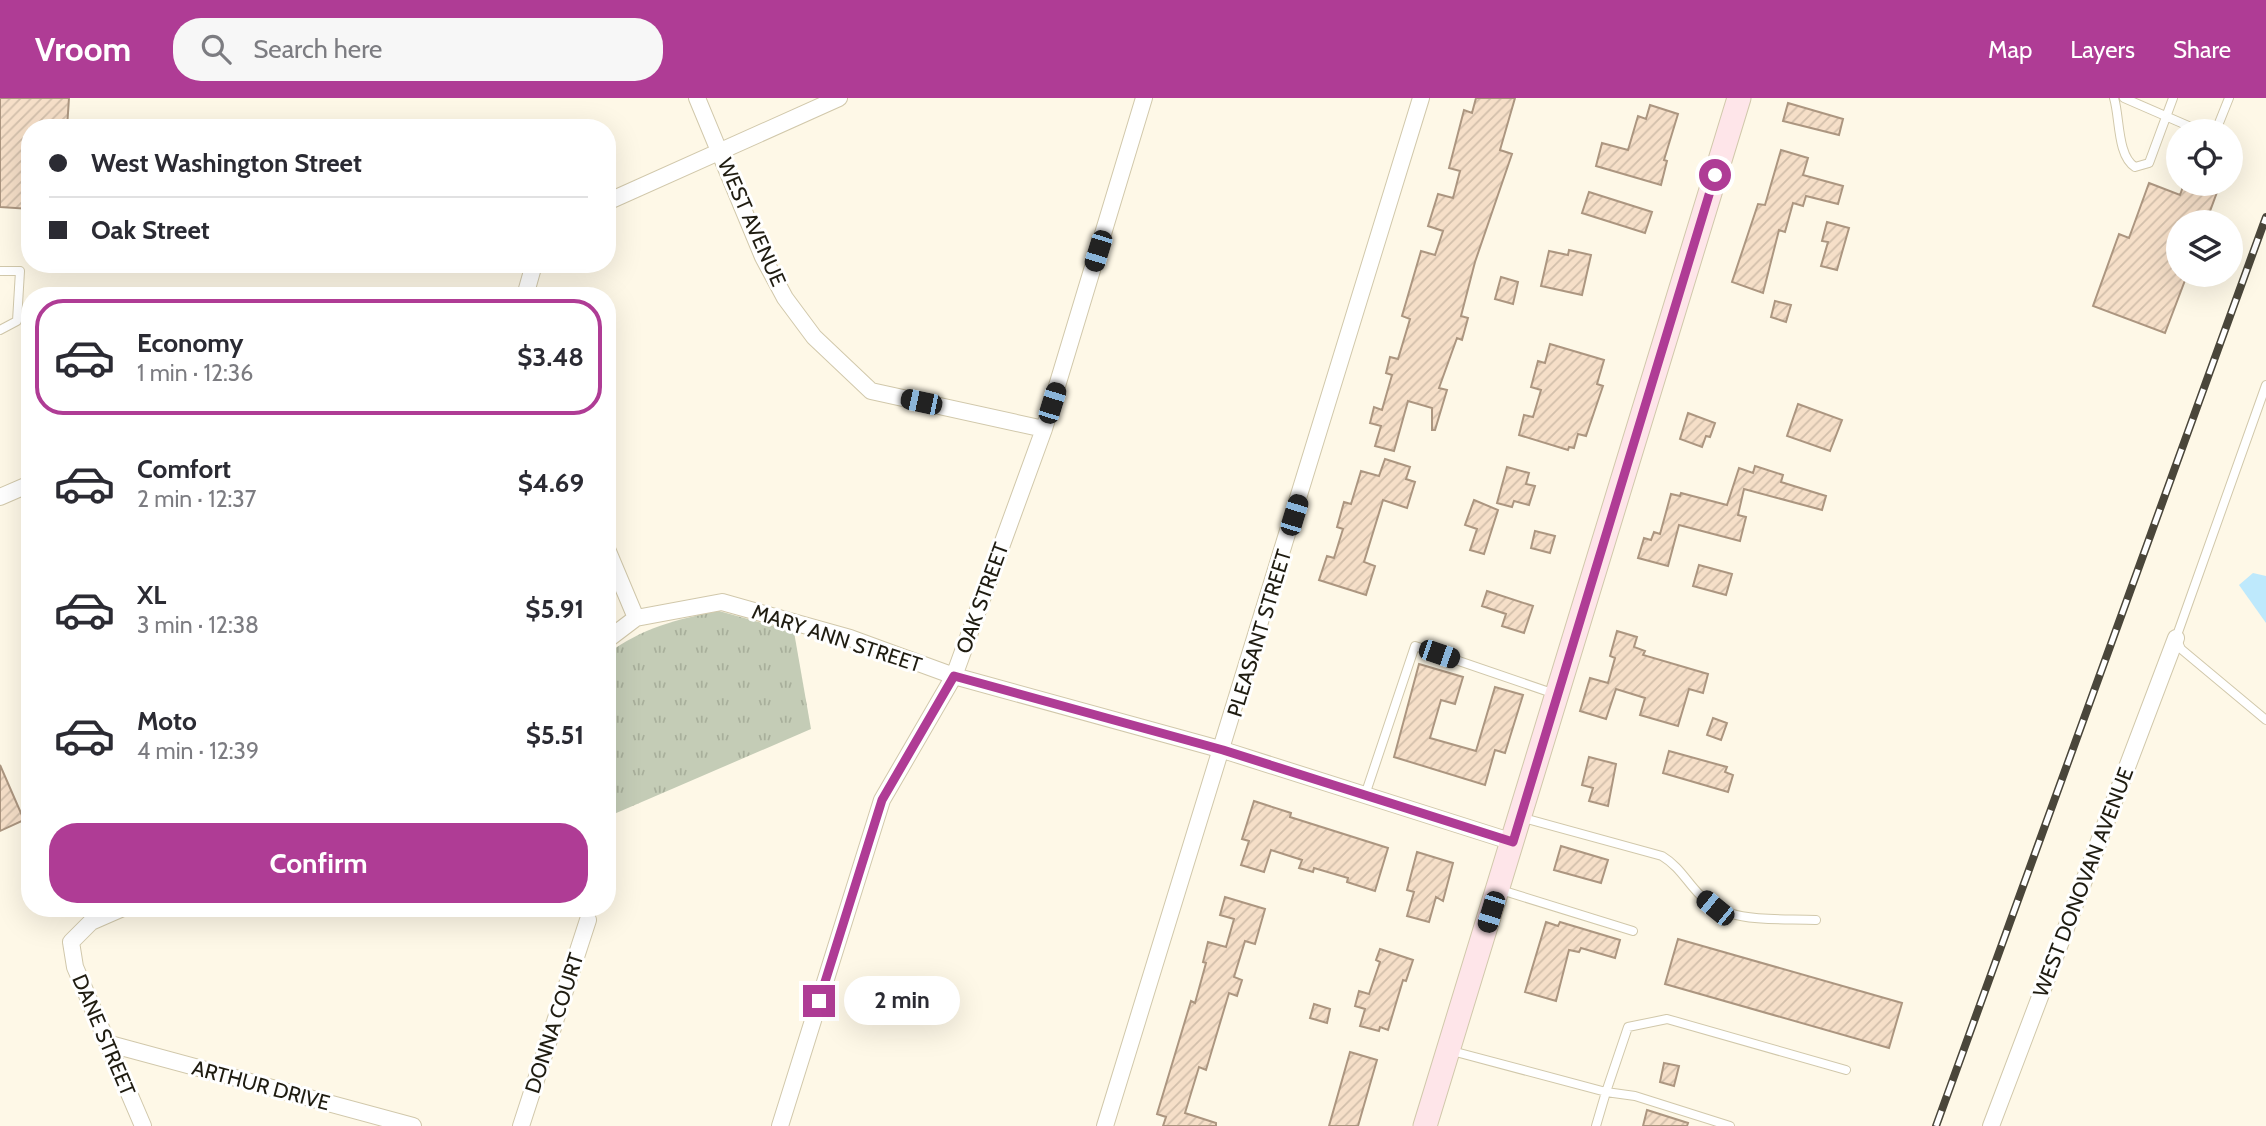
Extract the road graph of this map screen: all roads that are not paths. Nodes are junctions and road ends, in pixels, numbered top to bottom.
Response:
1 (697, 98) edge
2 (839, 98) edge
3 (1144, 98) edge
4 (1421, 98) edge
5 (1739, 98) edge
6 (2114, 98) edge
7 (2124, 98) edge
8 (2172, 98) edge
9 (2229, 98) edge
10 (2165, 118) junction
11 (2221, 119) edge
12 (720, 152) junction
13 (616, 198) edge
14 (0, 271) edge
15 (0, 330) edge
16 (2266, 384) edge
17 (1044, 429) junction
18 (21, 490) edge
19 (0, 497) edge
20 (616, 570) edge
21 (636, 618) junction
22 (616, 633) edge
23 (2176, 638) junction
24 (954, 676) junction
25 (1558, 695) junction
26 (2266, 720) edge
27 (1223, 750) junction
28 (1365, 795) junction
29 (1520, 817) junction
30 (1513, 842) junction
31 (1498, 889) junction
32 (102, 917) edge
33 (588, 920) dead end
34 (1816, 920) dead end
35 (1633, 931) dead end
36 (110, 1044) junction
37 (1449, 1050) junction
38 (1846, 1070) dead end
39 (1606, 1092) junction
40 (143, 1126) edge
41 (413, 1126) edge
42 (521, 1126) edge
43 (780, 1126) edge
44 (1105, 1126) edge
45 (1425, 1126) edge
46 (1596, 1126) edge
47 (1730, 1126) edge
48 (1991, 1126) edge

1 - 12 street, WEST AVENUE
2 - 12 street
3 - 17 street, OAK STREET
4 - 27 street, PLEASANT STREET
5 - 25 main road
6 - 10 lane
7 - 10 lane
8 - 10 lane
9 - 11 lane
12 - 13 street
12 - 17 street, WEST AVENUE
14 - 15 lane
16 - 23 lane
17 - 24 street, OAK STREET
18 - 19 street
20 - 21 street
21 - 22 street, MARY ANN STREET
21 - 24 street, MARY ANN STREET
23 - 26 lane
23 - 48 street, WEST DONOVAN AVENUE
24 - 27 street, MARY ANN STREET
24 - 43 street, OAK STREET
25 - 28 lane
25 - 29 main road
27 - 28 street, MARY ANN STREET
27 - 44 street, PLEASANT STREET
28 - 30 street, MARY ANN STREET
29 - 30 main road
29 - 34 lane
30 - 31 main road
31 - 35 lane
31 - 37 main road
32 - 36 street, DANE STREET
33 - 42 street, DONNA COURT
36 - 40 street, DANE STREET
36 - 41 street, ARTHUR DRIVE
37 - 39 lane
37 - 45 main road
38 - 39 lane
39 - 46 lane
39 - 47 lane

